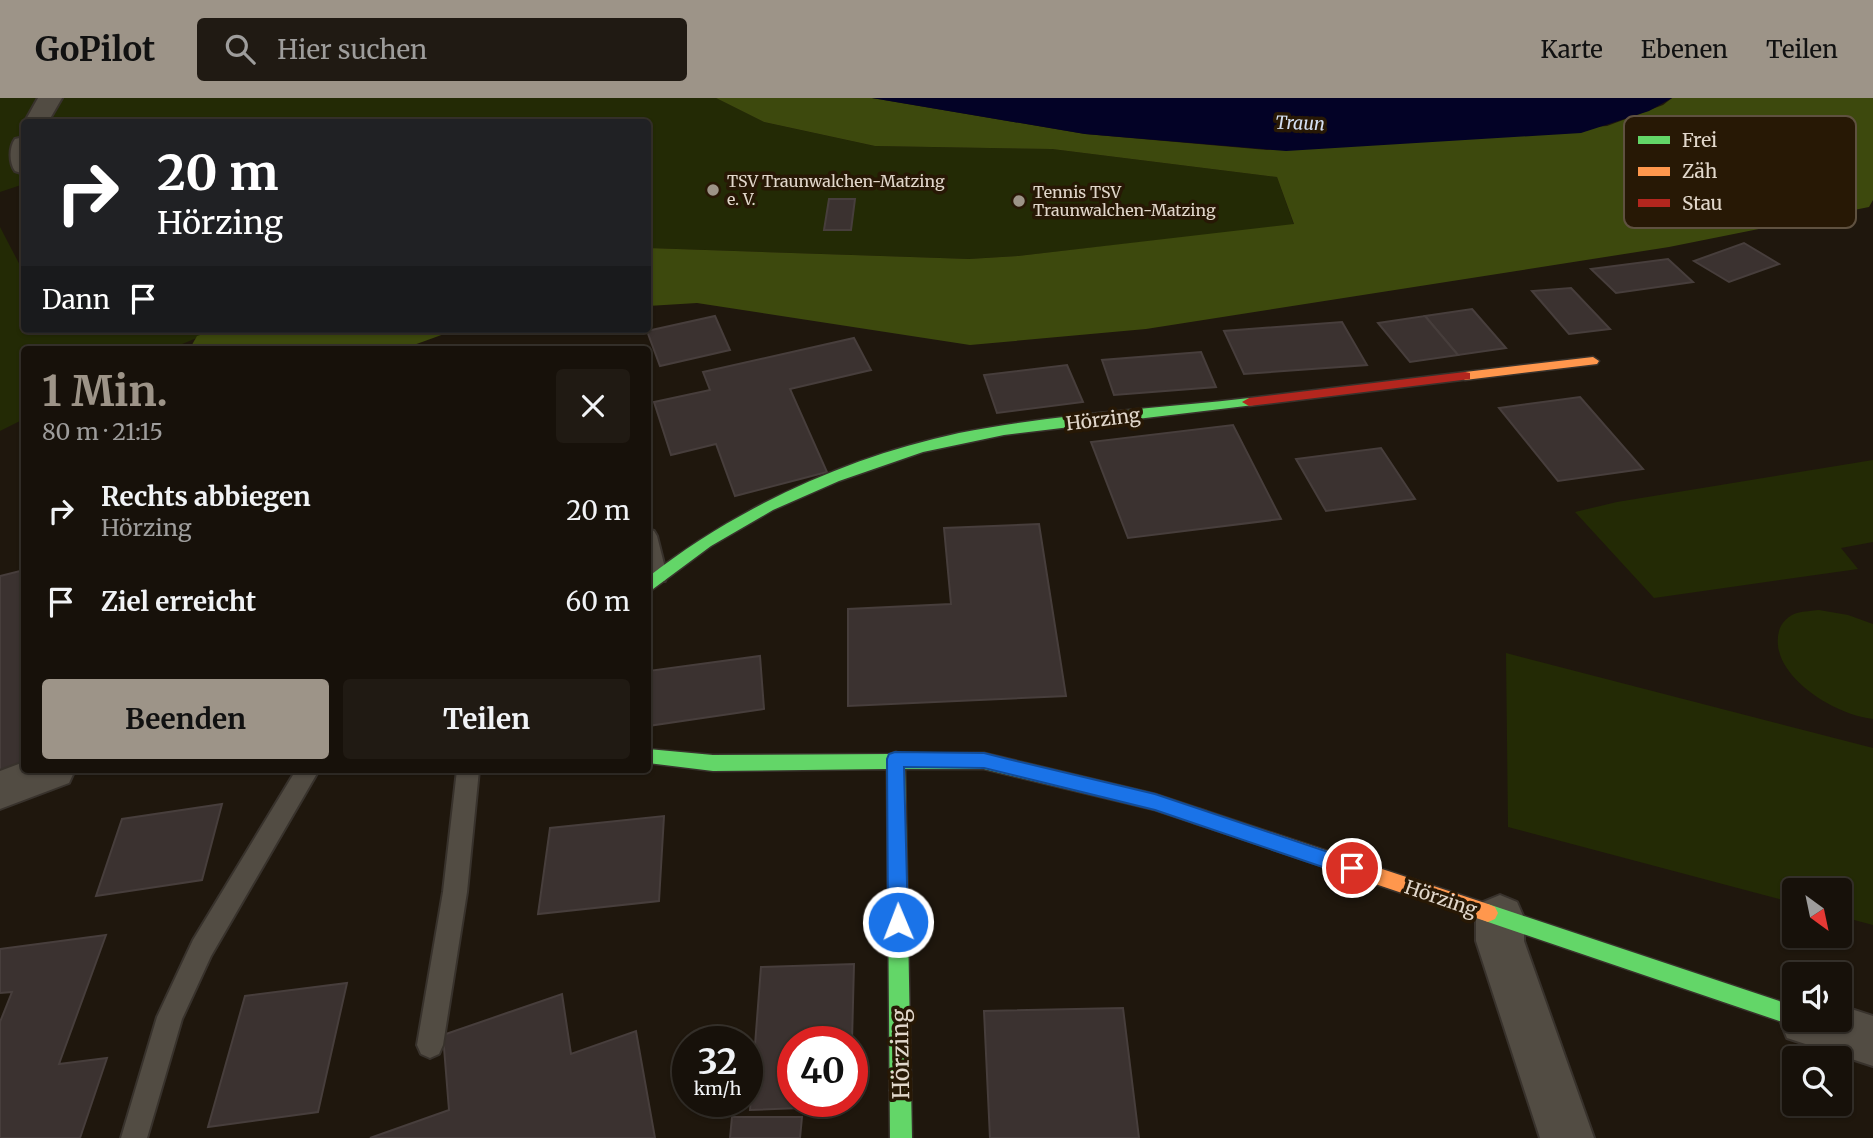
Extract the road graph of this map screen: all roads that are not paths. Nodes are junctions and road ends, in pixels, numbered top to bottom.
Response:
1 (50, 98) edge
2 (38, 119) edge
3 (1593, 361) dead end
4 (651, 563) edge
5 (653, 581) edge
6 (651, 756) edge
7 (895, 759) junction
8 (46, 773) edge
9 (305, 773) edge
10 (468, 773) edge
11 (0, 790) edge
12 (1500, 918) junction
13 (1782, 1012) edge
14 (1844, 1032) edge
15 (1873, 1041) edge
16 (430, 1045) dead end
17 (134, 1138) edge
18 (901, 1138) edge
19 (1567, 1138) edge

1 - 2 street
3 - 5 street, Hörzing
4 - 5 lane
6 - 7 street, Hörzing
7 - 12 street, Hörzing
7 - 18 street, Hörzing
8 - 11 street
9 - 17 lane
10 - 16 lane
12 - 13 street, Hörzing
12 - 19 street, Hörzing
14 - 15 street

